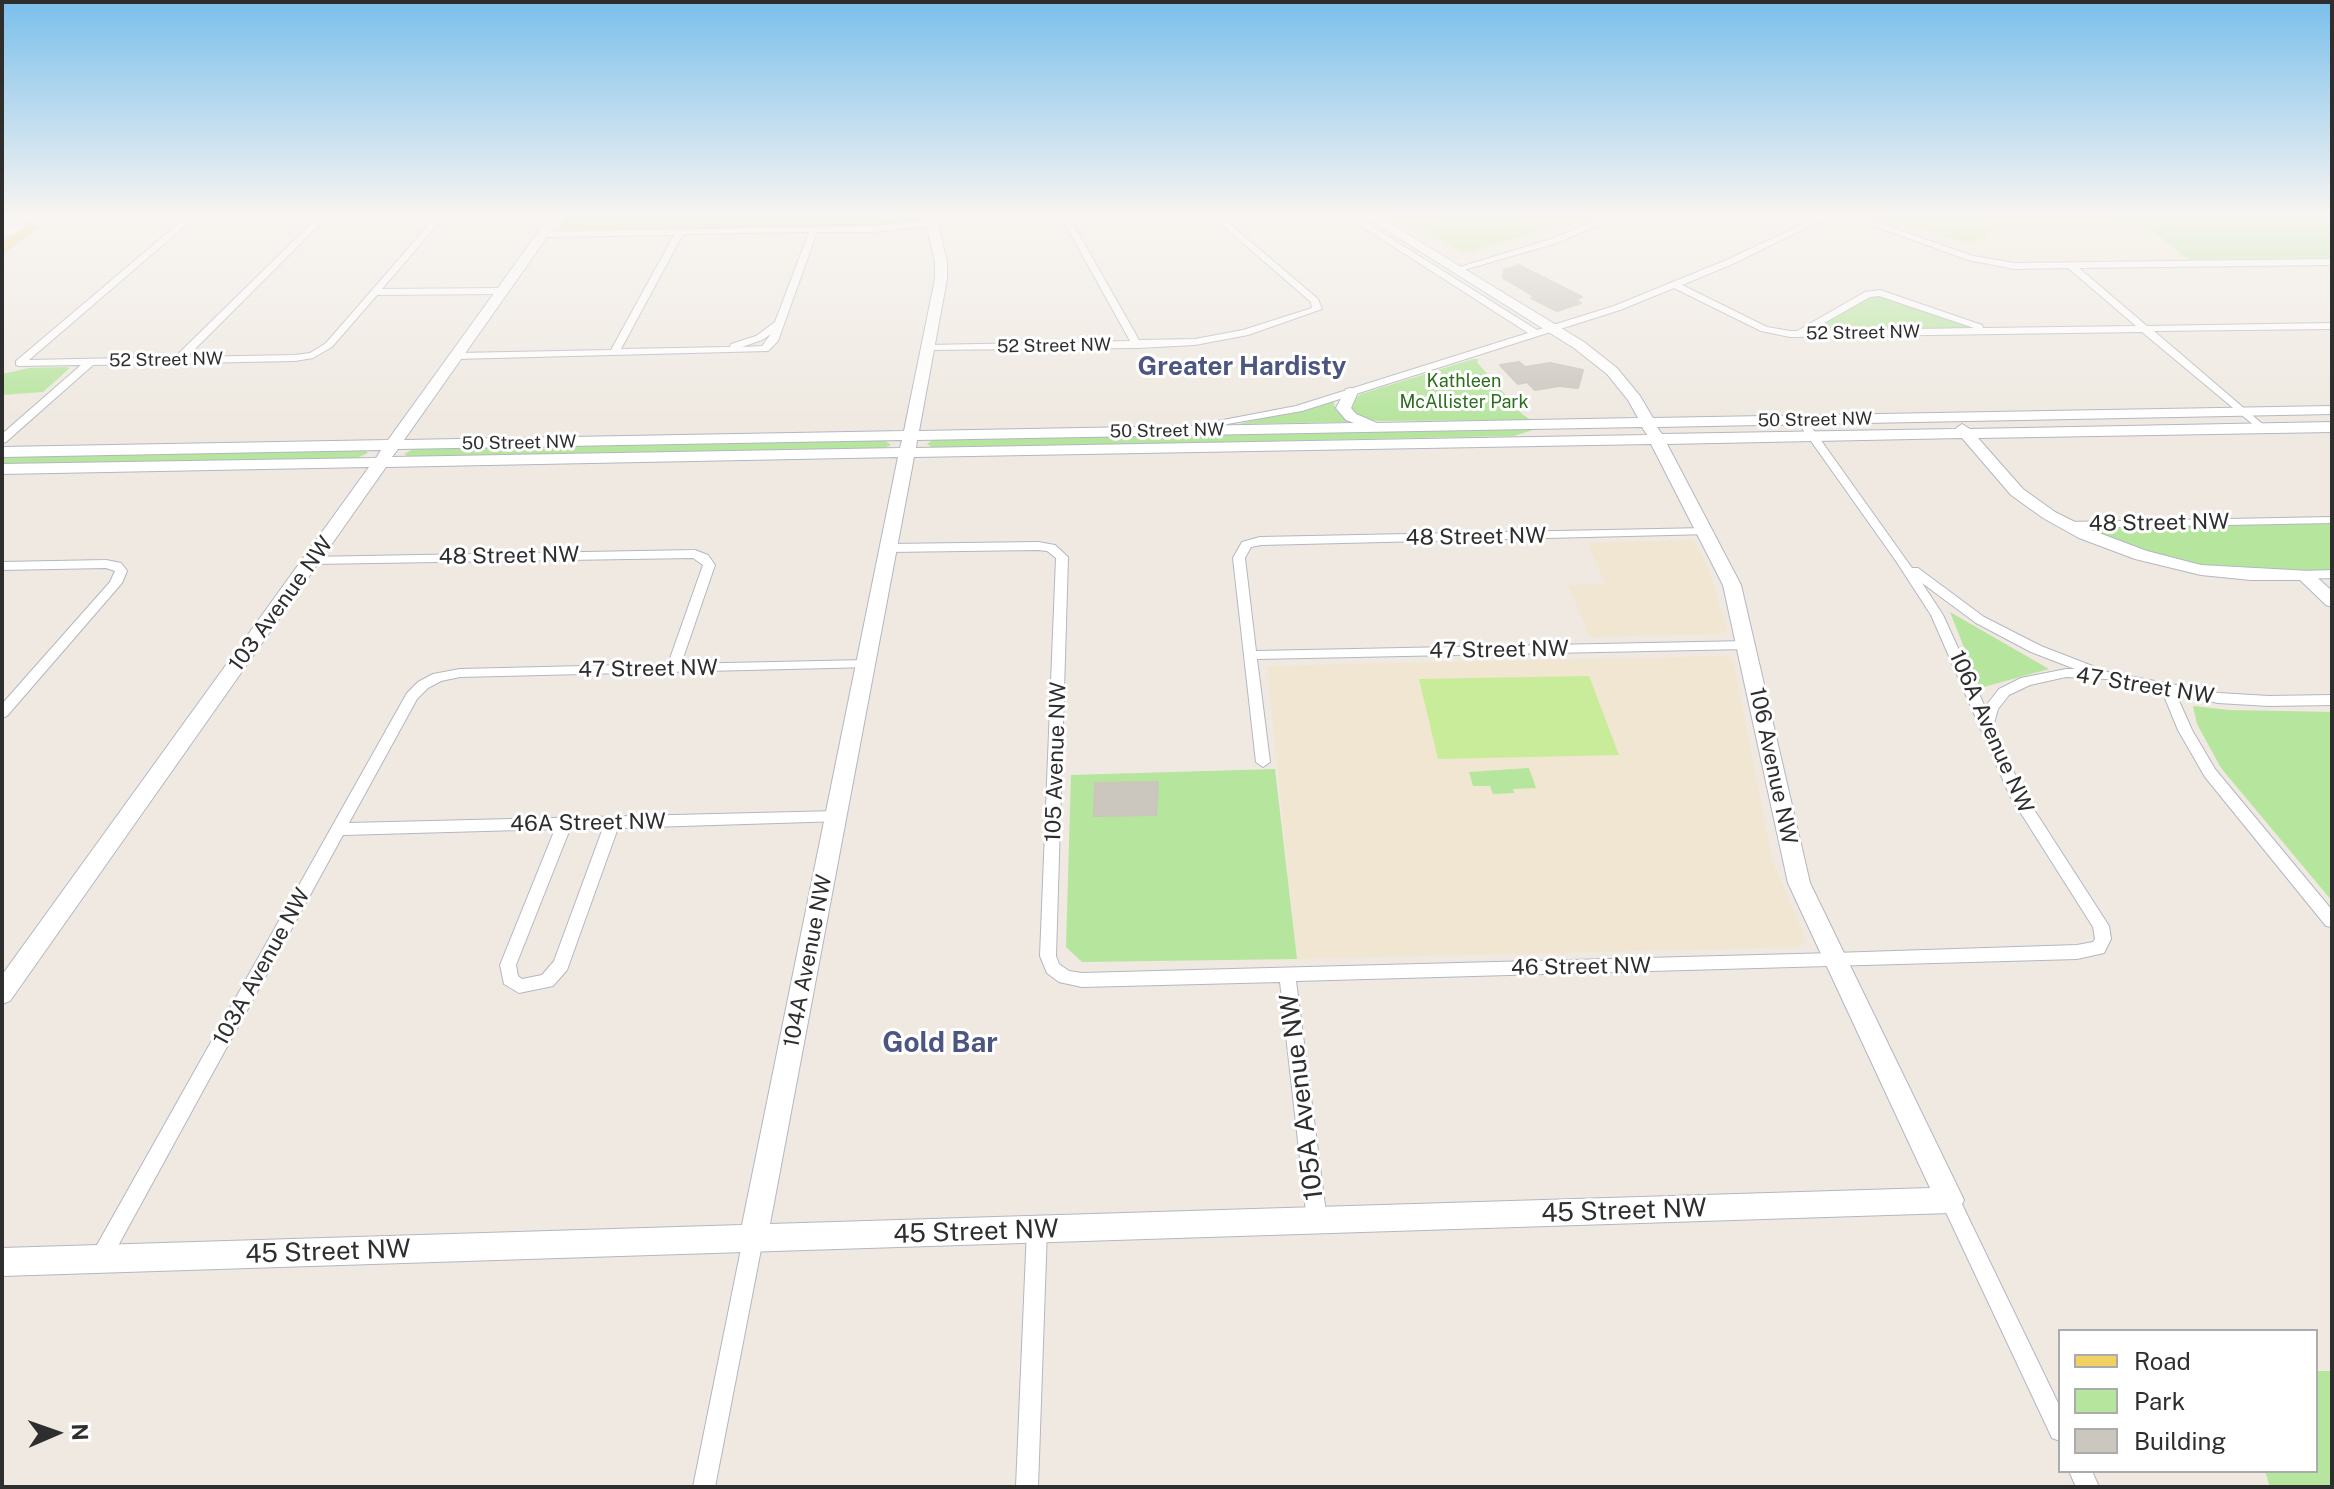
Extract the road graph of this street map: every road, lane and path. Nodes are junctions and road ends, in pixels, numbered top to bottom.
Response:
1 (114, 282) edge
2 (257, 282) edge
3 (382, 282) edge
4 (509, 282) edge
5 (652, 282) edge
6 (795, 282) edge
7 (940, 282) edge
8 (1102, 282) edge
9 (1293, 282) edge
10 (1455, 282) edge
11 (1475, 282) edge
12 (1681, 282) edge
13 (2090, 282) edge
14 (1675, 285) junction
15 (503, 291) junction
16 (374, 292) junction
17 (780, 323) junction
18 (2332, 326) edge
19 (1553, 329) junction
20 (2144, 329) junction
21 (1989, 331) junction
22 (1536, 334) junction
23 (1797, 335) junction
24 (1137, 345) junction
25 (928, 348) junction
26 (705, 352) junction
27 (614, 353) junction
28 (457, 356) junction
29 (178, 360) junction
30 (90, 362) junction
31 (1627, 388) junction
32 (1351, 392) junction
33 (2332, 410) edge
34 (2241, 411) junction
35 (1952, 417) junction
36 (1801, 420) junction
37 (1595, 424) junction
38 (1381, 427) junction
39 (2332, 427) edge
40 (2262, 429) junction
41 (1184, 430) junction
42 (1651, 431) junction
43 (1966, 434) junction
44 (1812, 437) junction
45 (2, 440) edge
46 (910, 444) junction
47 (394, 445) junction
48 (2, 452) edge
49 (382, 462) junction
50 (2, 469) edge
51 (2332, 520) edge
52 (2067, 525) junction
53 (1706, 532) junction
54 (890, 548) junction
55 (312, 560) junction
56 (1901, 560) junction
57 (2, 566) edge
58 (2332, 574) edge
59 (2304, 575) junction
60 (2332, 601) edge
61 (1747, 645) junction
62 (1250, 655) junction
63 (866, 664) junction
64 (673, 668) junction
65 (2106, 675) junction
66 (430, 680) joint
67 (2168, 690) junction
68 (2332, 700) edge
69 (2, 713) edge
70 (1986, 729) junction
71 (1263, 762) dead end
72 (837, 817) junction
73 (612, 823) junction
74 (565, 824) junction
75 (339, 829) junction
76 (2332, 921) edge
77 (2102, 943) joint
78 (1834, 960) junction
79 (1058, 972) joint
80 (1287, 974) junction
81 (2, 994) edge
82 (1950, 1200) junction
83 (1317, 1221) junction
84 (1037, 1229) junction
85 (753, 1239) junction
86 (100, 1259) junction
87 (2, 1262) edge
88 (2058, 1426) edge
89 (704, 1487) edge
90 (1027, 1487) edge

1 - 30 street, 52 Street NW
2 - 29 street
3 - 16 street
4 - 15 street, 103 Avenue NW
5 - 27 street
6 - 17 street
7 - 25 street, 104A Avenue NW
8 - 24 street
9 - 24 street, 52 Street NW
10 - 22 street
11 - 19 street, 106 Avenue NW
12 - 14 street
13 - 20 street
14 - 19 street
14 - 23 street
15 - 16 street
15 - 28 street, 103 Avenue NW
16 - 29 street, 52 Street NW
17 - 26 street
17 - 26 street
18 - 20 street, 52 Street NW
19 - 22 street
19 - 31 street, 106 Avenue NW
20 - 21 street, 52 Street NW
20 - 34 street
21 - 23 street, 52 Street NW
21 - 23 street, 52 Street NW
22 - 32 street
24 - 25 street, 52 Street NW
25 - 46 street, 104A Avenue NW
26 - 27 street
27 - 28 street
28 - 47 street, 103 Avenue NW
29 - 30 street, 52 Street NW
30 - 45 street
31 - 37 street
31 - 42 street, 106 Avenue NW
32 - 38 street
32 - 41 street
33 - 34 street, 50 Street NW
34 - 35 street, 50 Street NW
34 - 40 street
35 - 36 street, 50 Street NW
35 - 43 street
36 - 42 street, 50 Street NW
36 - 44 street, 106A Avenue NW
37 - 38 street, 50 Street NW
37 - 42 street, 50 Street NW
38 - 41 street, 50 Street NW
39 - 40 street, 50 Street NW
40 - 43 street, 50 Street NW
41 - 46 street, 50 Street NW
42 - 44 street, 50 Street NW
42 - 46 street, 50 Street NW
42 - 53 street, 106 Avenue NW
43 - 44 street, 50 Street NW
43 - 52 street
44 - 56 street, 106A Avenue NW
46 - 47 street, 50 Street NW
46 - 49 street, 50 Street NW
46 - 54 street, 104A Avenue NW
47 - 48 street, 50 Street NW
47 - 49 street, 103 Avenue NW
49 - 50 street, 50 Street NW
49 - 55 street, 103 Avenue NW
51 - 52 street, 48 Street NW
52 - 59 street, 48 Street NW
53 - 61 street, 106 Avenue NW
53 - 62 street, 48 Street NW
54 - 63 street, 104A Avenue NW
54 - 79 street, 105 Avenue NW
55 - 64 street, 48 Street NW
55 - 81 street, 103 Avenue NW
56 - 65 street, 106A Avenue NW
56 - 70 street, 106A Avenue NW
57 - 69 street
58 - 59 street, 48 Street NW
59 - 60 street
61 - 62 street, 47 Street NW
61 - 78 street, 106 Avenue NW
62 - 71 street
63 - 64 street, 47 Street NW
63 - 72 street, 104A Avenue NW
64 - 66 street, 47 Street NW
65 - 67 street, 47 Street NW
65 - 70 street, 47 Street NW
66 - 75 street, 103A Avenue NW
67 - 68 street, 47 Street NW
67 - 76 street
70 - 77 street, 106A Avenue NW
72 - 73 street, 46A Street NW
72 - 85 street, 104A Avenue NW
73 - 74 street, 46A Street NW
73 - 74 street
74 - 75 street, 46A Street NW
75 - 86 street, 103A Avenue NW
77 - 78 street, 46 Street NW
78 - 80 street, 46 Street NW
78 - 82 street, 106 Avenue NW
79 - 80 street, 46 Street NW
80 - 83 street, 105A Avenue NW
82 - 83 street, 45 Street NW
82 - 88 street, 106 Avenue NW
83 - 84 street, 45 Street NW
84 - 85 street, 45 Street NW
84 - 90 street
85 - 86 street, 45 Street NW
85 - 89 street, 104A Avenue NW
86 - 87 street, 45 Street NW

